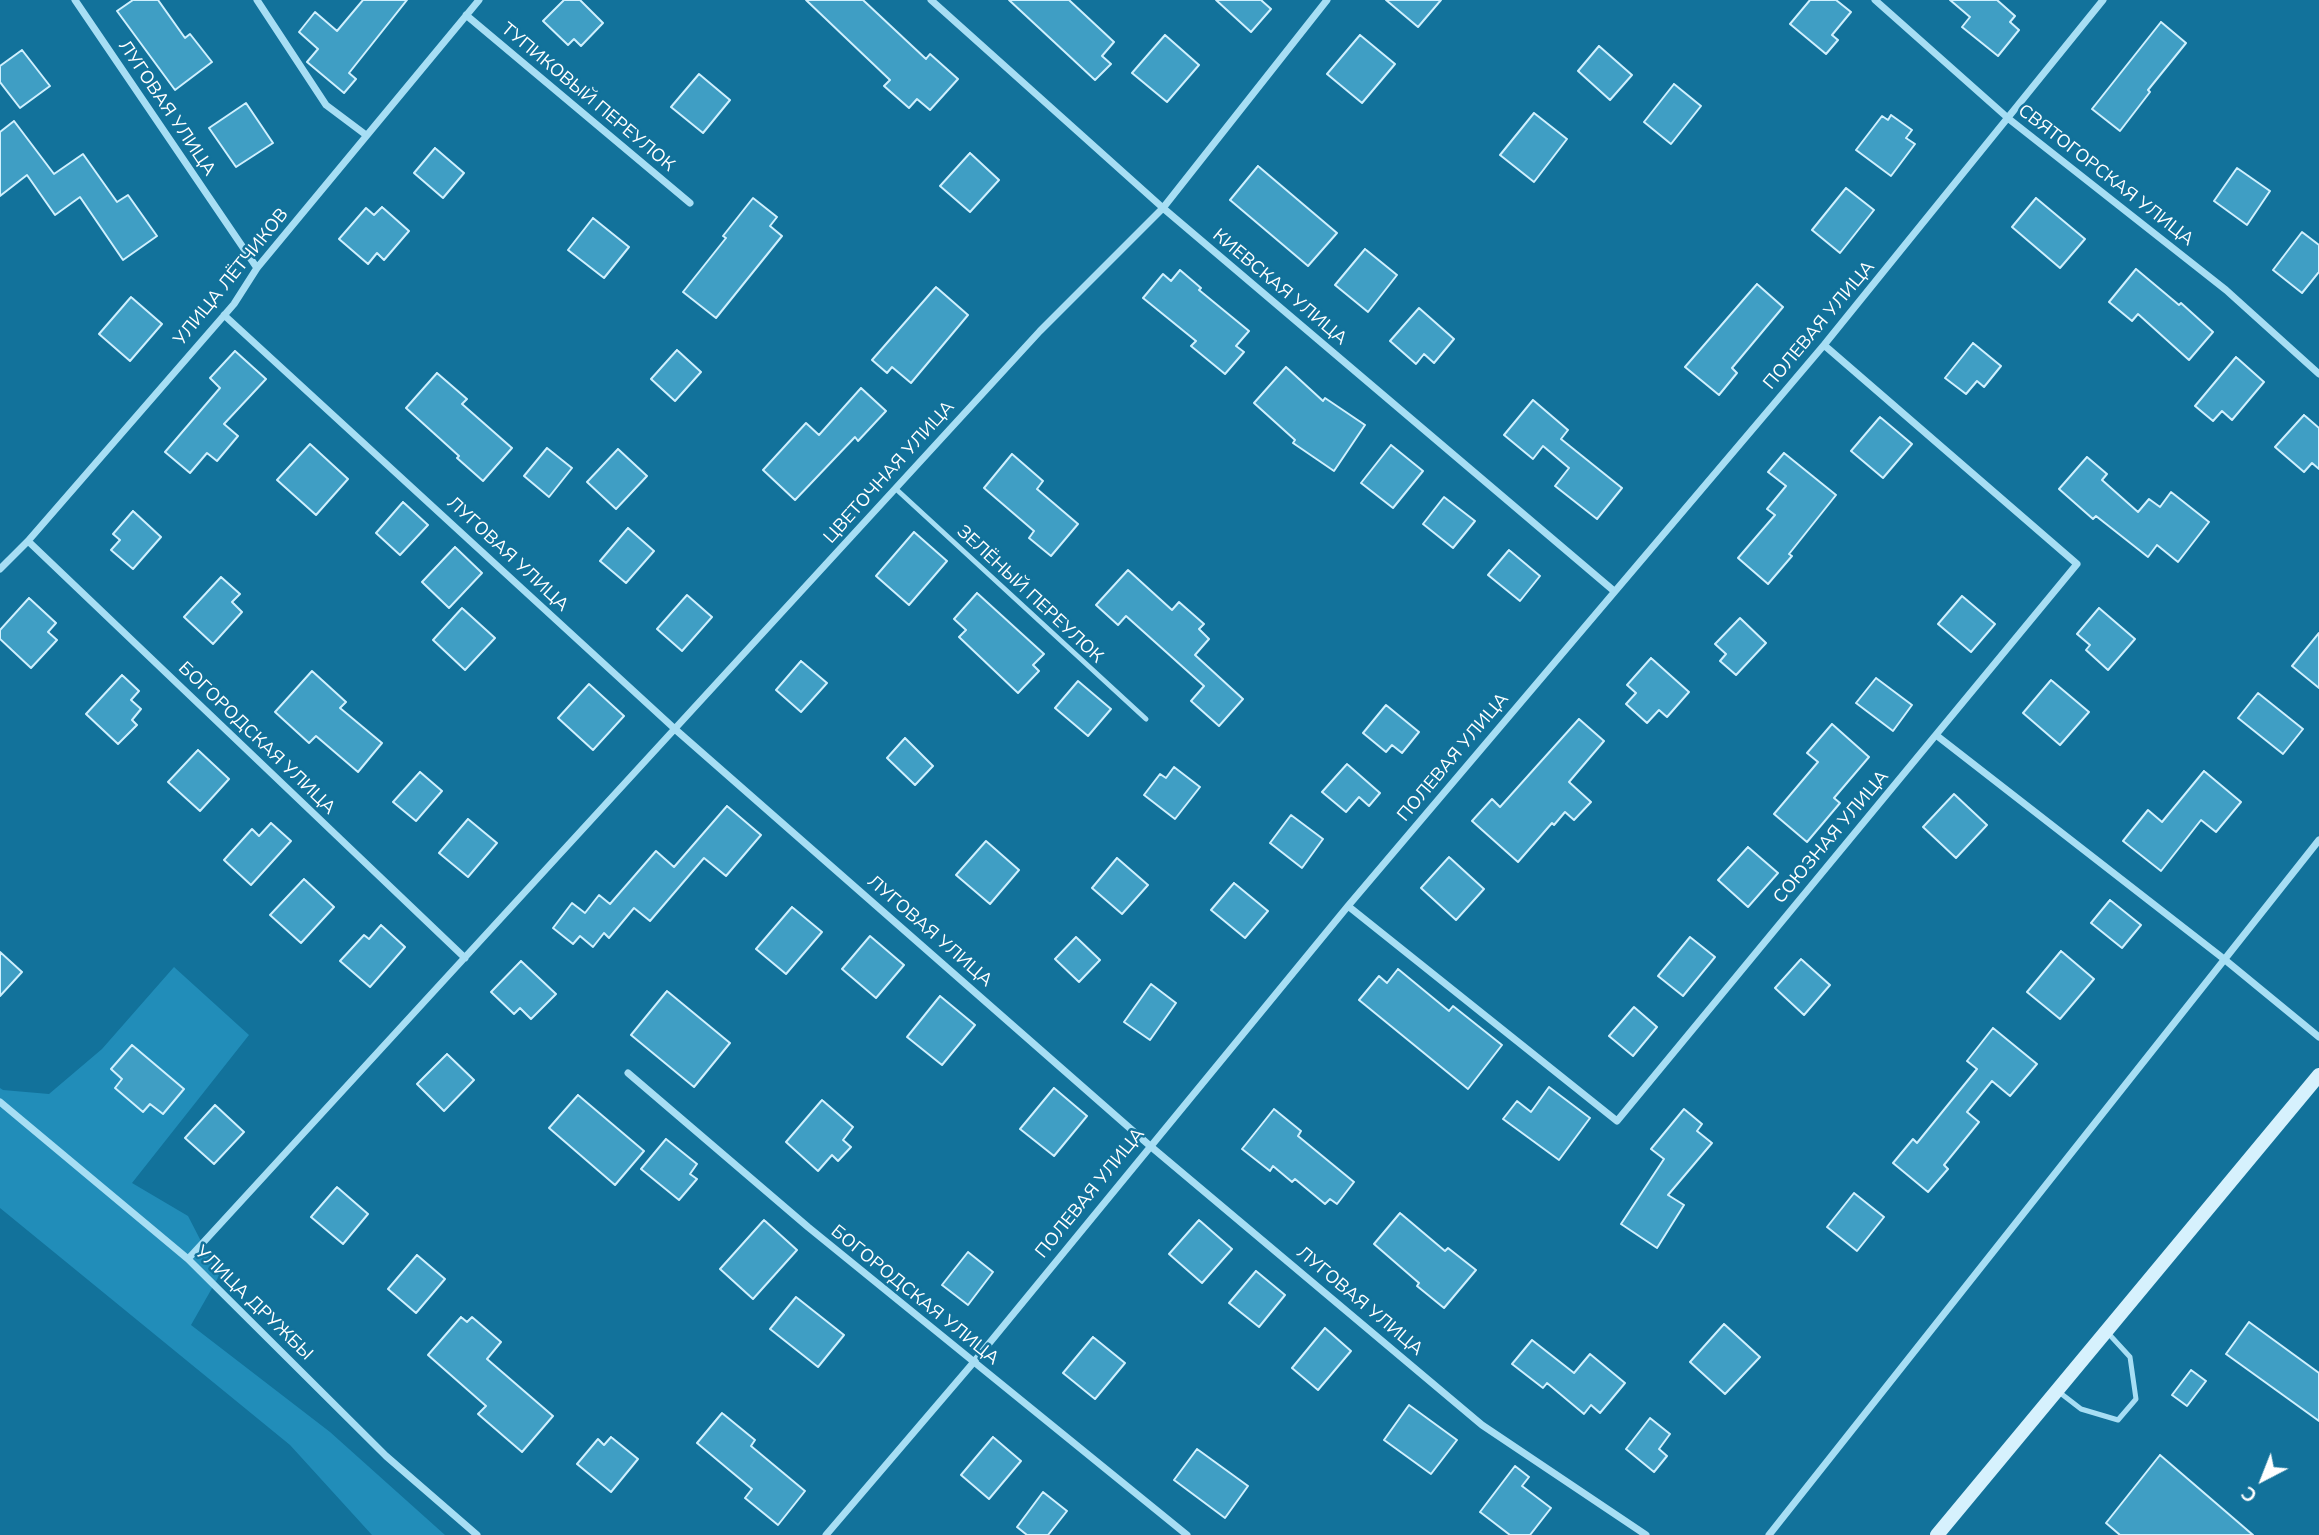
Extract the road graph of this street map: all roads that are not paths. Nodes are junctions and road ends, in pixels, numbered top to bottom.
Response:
1 (75, 0) edge
2 (257, 0) edge
3 (479, 0) edge
4 (932, 0) edge
5 (1326, 0) edge
6 (1875, 0) edge
7 (2103, 0) edge
8 (466, 16) junction
9 (2009, 119) junction
10 (366, 135) junction
11 (690, 203) dead end
12 (1163, 208) junction
13 (257, 268) junction
14 (224, 315) junction
15 (1824, 345) junction
16 (2319, 374) edge
17 (895, 489) junction
18 (28, 541) junction
19 (0, 569) edge
20 (1614, 591) junction
21 (1146, 719) dead end
22 (676, 730) junction
23 (1936, 735) junction
24 (2319, 840) edge
25 (1348, 906) junction
26 (465, 958) junction
27 (2224, 959) junction
28 (2319, 1037) edge
29 (628, 1073) dead end
30 (2319, 1075) edge
31 (0, 1102) edge
32 (1149, 1145) junction
33 (188, 1259) junction
34 (2106, 1331) junction
35 (973, 1363) junction
36 (2057, 1390) junction
37 (477, 1535) edge
38 (826, 1535) edge
39 (1187, 1535) edge
40 (1646, 1535) edge
41 (1769, 1535) edge
42 (1937, 1535) edge

1 - 13 street, ЛУГОВАЯ УЛИЦА
2 - 10 street
3 - 8 street, УЛИЦА ЛЁТЧИКОВ
4 - 12 street, КИЕВСКАЯ УЛИЦА
5 - 12 street, ЦВЕТОЧНАЯ УЛИЦА
6 - 9 street, СВЯТОГОРСКАЯ УЛИЦА
7 - 9 street, ПОЛЕВАЯ УЛИЦА
8 - 10 street, УЛИЦА ЛЁТЧИКОВ
8 - 11 street, ТУПИКОВЫЙ ПЕРЕУЛОК
9 - 15 street, ПОЛЕВАЯ УЛИЦА
9 - 16 street, СВЯТОГОРСКАЯ УЛИЦА
10 - 13 street, УЛИЦА ЛЁТЧИКОВ
12 - 17 street, ЦВЕТОЧНАЯ УЛИЦА
12 - 20 street, КИЕВСКАЯ УЛИЦА
13 - 14 street, УЛИЦА ЛЁТЧИКОВ
14 - 18 street, УЛИЦА ЛЁТЧИКОВ
14 - 22 street, ЛУГОВАЯ УЛИЦА
15 - 20 street, ПОЛЕВАЯ УЛИЦА
15 - 23 street, СОЮЗНАЯ УЛИЦА
17 - 21 lane, ЗЕЛЁНЫЙ ПЕРЕУЛОК
17 - 22 street, ЦВЕТОЧНАЯ УЛИЦА
18 - 19 street, УЛИЦА ЛЁТЧИКОВ
18 - 26 street, БОГОРОДСКАЯ УЛИЦА
20 - 25 street, ПОЛЕВАЯ УЛИЦА
22 - 26 street, ЦВЕТОЧНАЯ УЛИЦА
22 - 32 street, ЛУГОВАЯ УЛИЦА
23 - 25 street, СОЮЗНАЯ УЛИЦА
23 - 27 street
24 - 27 street
25 - 32 street, ПОЛЕВАЯ УЛИЦА
26 - 33 street, ЦВЕТОЧНАЯ УЛИЦА
27 - 28 street
27 - 41 street
29 - 35 street, БОГОРОДСКАЯ УЛИЦА
30 - 34 main road
31 - 33 street, УЛИЦА ДРУЖБЫ
32 - 35 street, ПОЛЕВАЯ УЛИЦА
32 - 40 street, ЛУГОВАЯ УЛИЦА
33 - 37 street, УЛИЦА ДРУЖБЫ
34 - 36 main road
34 - 36 lane
35 - 38 street, ПОЛЕВАЯ УЛИЦА
35 - 39 street, БОГОРОДСКАЯ УЛИЦА
36 - 42 main road

